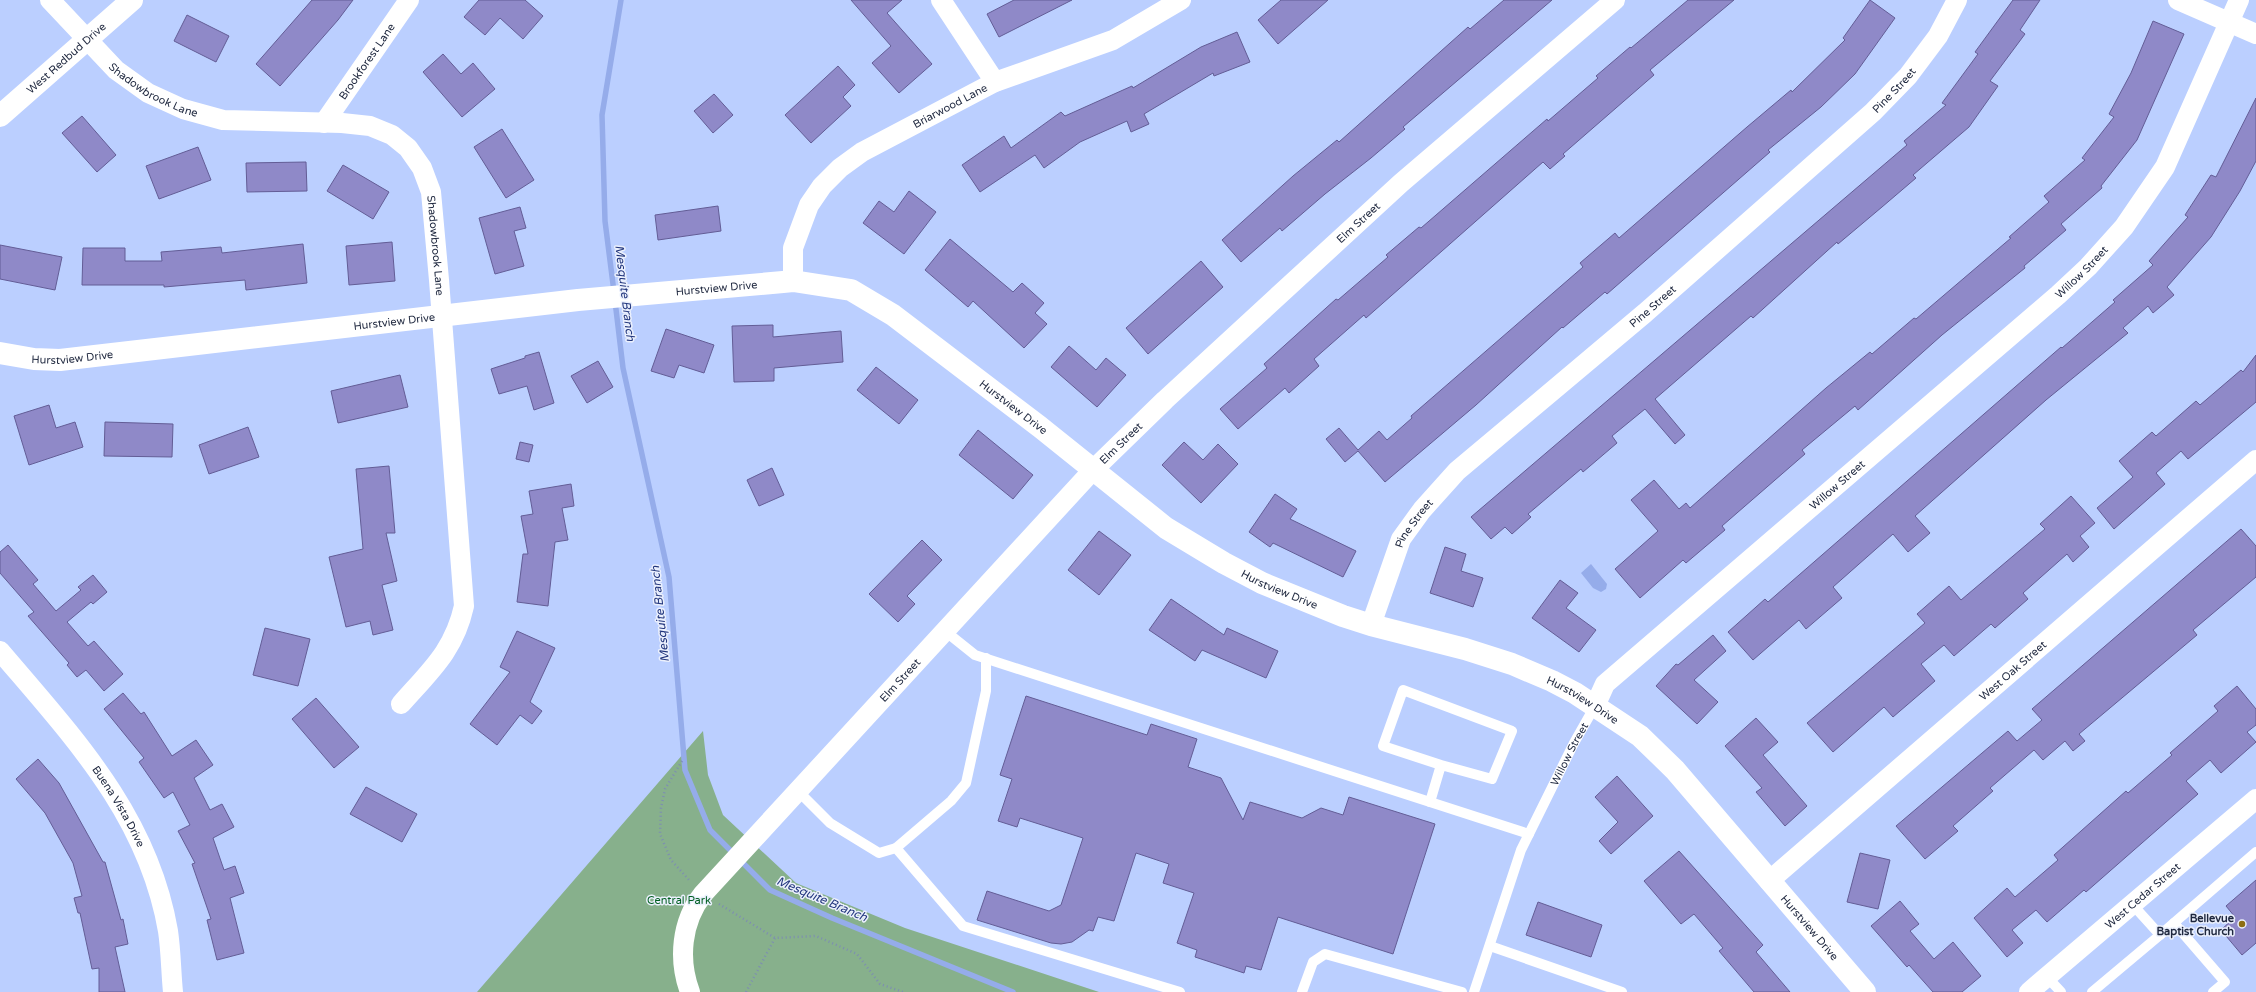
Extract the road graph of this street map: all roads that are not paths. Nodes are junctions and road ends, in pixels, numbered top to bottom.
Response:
1 (50, 0) edge
2 (132, 0) edge
3 (409, 0) edge
4 (941, 0) edge
5 (1181, 0) edge
6 (1615, 0) edge
7 (1957, 0) edge
8 (2178, 0) edge
9 (2239, 0) edge
10 (2229, 22) junction
11 (2256, 34) edge
12 (87, 40) junction
13 (995, 82) junction
14 (0, 116) edge
15 (324, 123) junction
16 (793, 281) junction
17 (443, 317) junction
18 (0, 353) edge
19 (2256, 460) edge
20 (1093, 470) junction
21 (1371, 625) junction
22 (945, 631) junction
23 (0, 650) edge
24 (986, 658) junction
25 (401, 704) dead end
26 (1595, 706) junction
27 (1441, 765) junction
28 (797, 790) junction
29 (2256, 798) edge
30 (1430, 802) junction
31 (1529, 834) junction
32 (896, 848) junction
33 (2256, 852) edge
34 (1769, 881) junction
35 (2132, 904) junction
36 (2174, 923) junction
37 (2160, 935) junction
38 (1490, 946) junction
39 (2047, 976) junction
40 (173, 992) edge
41 (690, 992) edge
42 (1180, 992) edge
43 (1302, 992) edge
44 (1462, 992) edge
45 (1474, 992) edge
46 (1622, 992) edge
47 (1865, 992) edge
48 (2029, 992) edge
49 (2061, 992) edge
50 (2092, 992) edge
51 (2213, 992) edge

1 - 12 street, Shadowbrook Lane
2 - 12 street, West Redbud Drive
3 - 15 street, Brookforest Lane
4 - 13 street
5 - 13 street, Briarwood Lane
6 - 20 street, Elm Street
7 - 21 street, Pine Street
8 - 10 street
9 - 10 street, Willow Street
10 - 11 street
10 - 26 street, Willow Street
12 - 14 street, West Redbud Drive
12 - 15 street, Shadowbrook Lane
13 - 16 street, Briarwood Lane
15 - 17 street, Shadowbrook Lane
16 - 17 street, Hurstview Drive
16 - 20 street, Hurstview Drive
17 - 18 street, Hurstview Drive
17 - 25 street, Shadowbrook Lane
19 - 34 street, West Oak Street
20 - 21 street, Hurstview Drive
20 - 22 street, Elm Street
21 - 26 street, Hurstview Drive
22 - 24 lane
22 - 28 street, Elm Street
23 - 40 street, Buena Vista Drive
24 - 30 lane
24 - 32 lane
26 - 31 lane, Willow Street
26 - 34 street, Hurstview Drive
27 - 27 lane
27 - 30 lane
28 - 32 lane
28 - 41 street, Elm Street
29 - 35 street, West Cedar Street
30 - 31 lane
31 - 38 lane, Willow Street
32 - 42 lane
33 - 36 lane
34 - 47 street, Hurstview Drive
35 - 37 lane
35 - 39 street, West Cedar Street
36 - 37 lane
36 - 51 lane
37 - 50 lane
38 - 45 lane, Willow Street
38 - 46 lane
39 - 48 street, West Cedar Street
39 - 49 lane
43 - 44 lane

